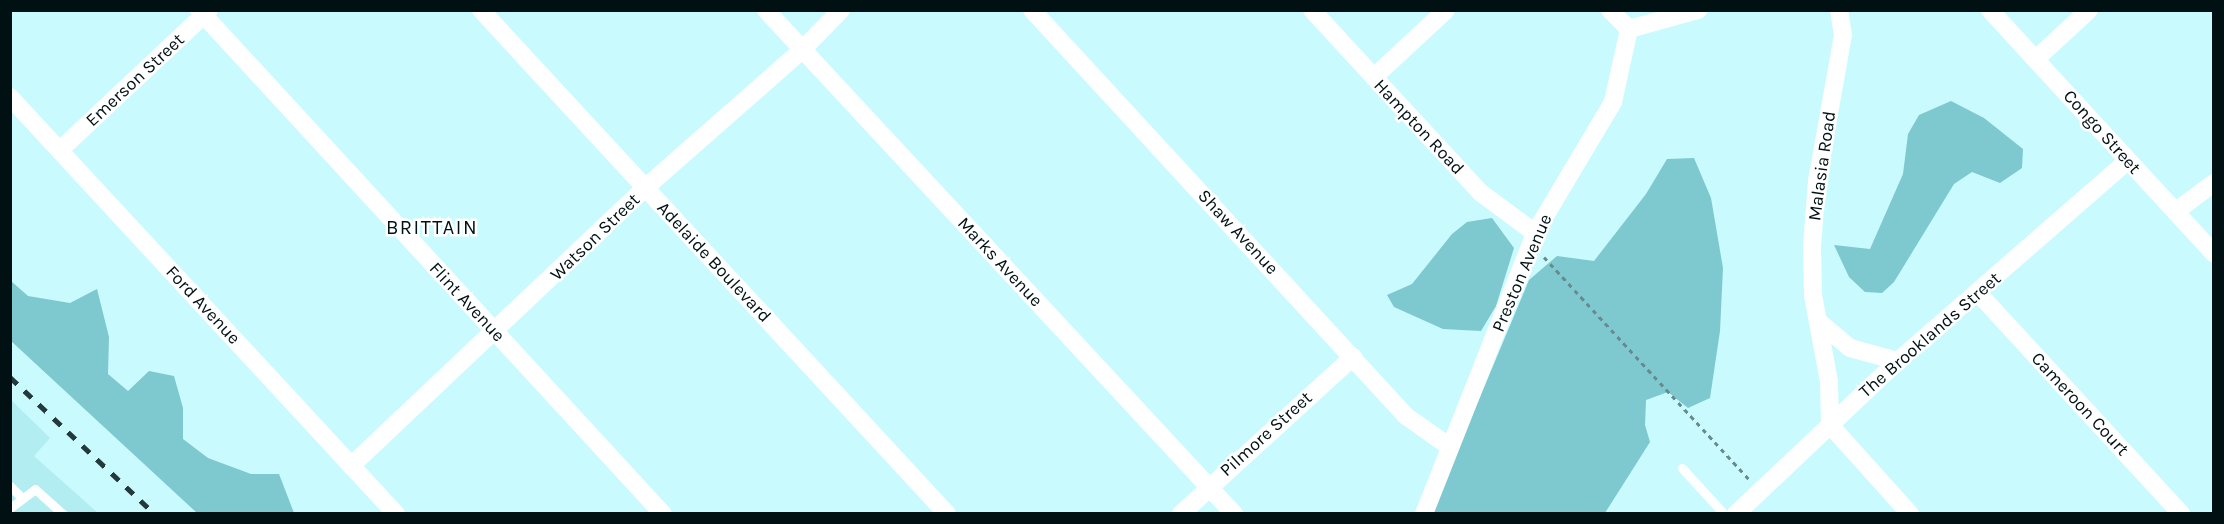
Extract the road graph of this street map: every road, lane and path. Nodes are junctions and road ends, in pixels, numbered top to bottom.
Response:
1 (481, 10) edge
2 (766, 10) edge
3 (842, 10) edge
4 (1032, 10) edge
5 (1312, 10) edge
6 (1446, 10) edge
7 (1610, 10) edge
8 (1698, 10) edge
9 (1839, 10) edge
10 (1990, 10) edge
11 (2089, 10) edge
12 (204, 12) edge
13 (1629, 29) junction
14 (802, 50) junction
15 (2036, 59) junction
16 (1374, 77) junction
17 (10, 97) edge
18 (60, 150) junction
19 (2127, 161) junction
20 (2214, 183) edge
21 (645, 188) junction
22 (2176, 211) junction
23 (1533, 239) junction
24 (2214, 254) edge
25 (1979, 294) junction
26 (1818, 322) junction
27 (494, 332) junction
28 (1353, 357) junction
29 (1898, 361) junction
30 (1830, 425) junction
31 (1450, 447) junction
32 (351, 466) junction
33 (1682, 468) dead end
34 (10, 486) edge
35 (1208, 486) junction
36 (1760, 492) junction
37 (22, 498) junction
38 (10, 507) edge
39 (63, 513) edge
40 (396, 513) edge
41 (663, 513) edge
42 (948, 513) edge
43 (1181, 513) edge
44 (1234, 513) edge
45 (1424, 513) edge
46 (1724, 513) edge
47 (1736, 513) edge
48 (1910, 513) edge
49 (2181, 513) edge

1 - 21 street, Adelaide Boulevard
2 - 14 street, Marks Avenue
3 - 14 street, Watson Street
4 - 28 street, Shaw Avenue
5 - 16 street, Hampton Road
6 - 16 street
7 - 13 street
8 - 13 street
9 - 26 street, Malasia Road
10 - 15 street, Congo Street
11 - 15 street
12 - 18 street, Emerson Street
12 - 27 street, Flint Avenue
13 - 23 street, Preston Avenue
14 - 21 street, Watson Street
14 - 35 street, Marks Avenue
15 - 19 street, Congo Street
16 - 23 street, Hampton Road
17 - 18 street, Ford Avenue
18 - 32 street, Ford Avenue
19 - 22 street, Congo Street
19 - 25 street, The Brooklands Street
20 - 22 street
21 - 27 street, Watson Street
21 - 42 street, Adelaide Boulevard
22 - 24 street, Congo Street
23 - 31 street, Preston Avenue
23 - 36 path
25 - 29 street, The Brooklands Street
25 - 49 street, Cameroon Court
26 - 29 street
26 - 30 street, Malasia Road
27 - 32 street, Watson Street
27 - 41 street, Flint Avenue
28 - 31 street, Shaw Avenue
28 - 35 street, Pilmore Street
29 - 30 street, The Brooklands Street
30 - 36 street, The Brooklands Street
30 - 48 street
31 - 45 street, Preston Avenue
32 - 40 street, Ford Avenue
33 - 46 lane
34 - 37 lane
35 - 43 street, Pilmore Street
35 - 44 street, Marks Avenue
36 - 47 street, The Brooklands Street
37 - 38 lane
37 - 39 lane

